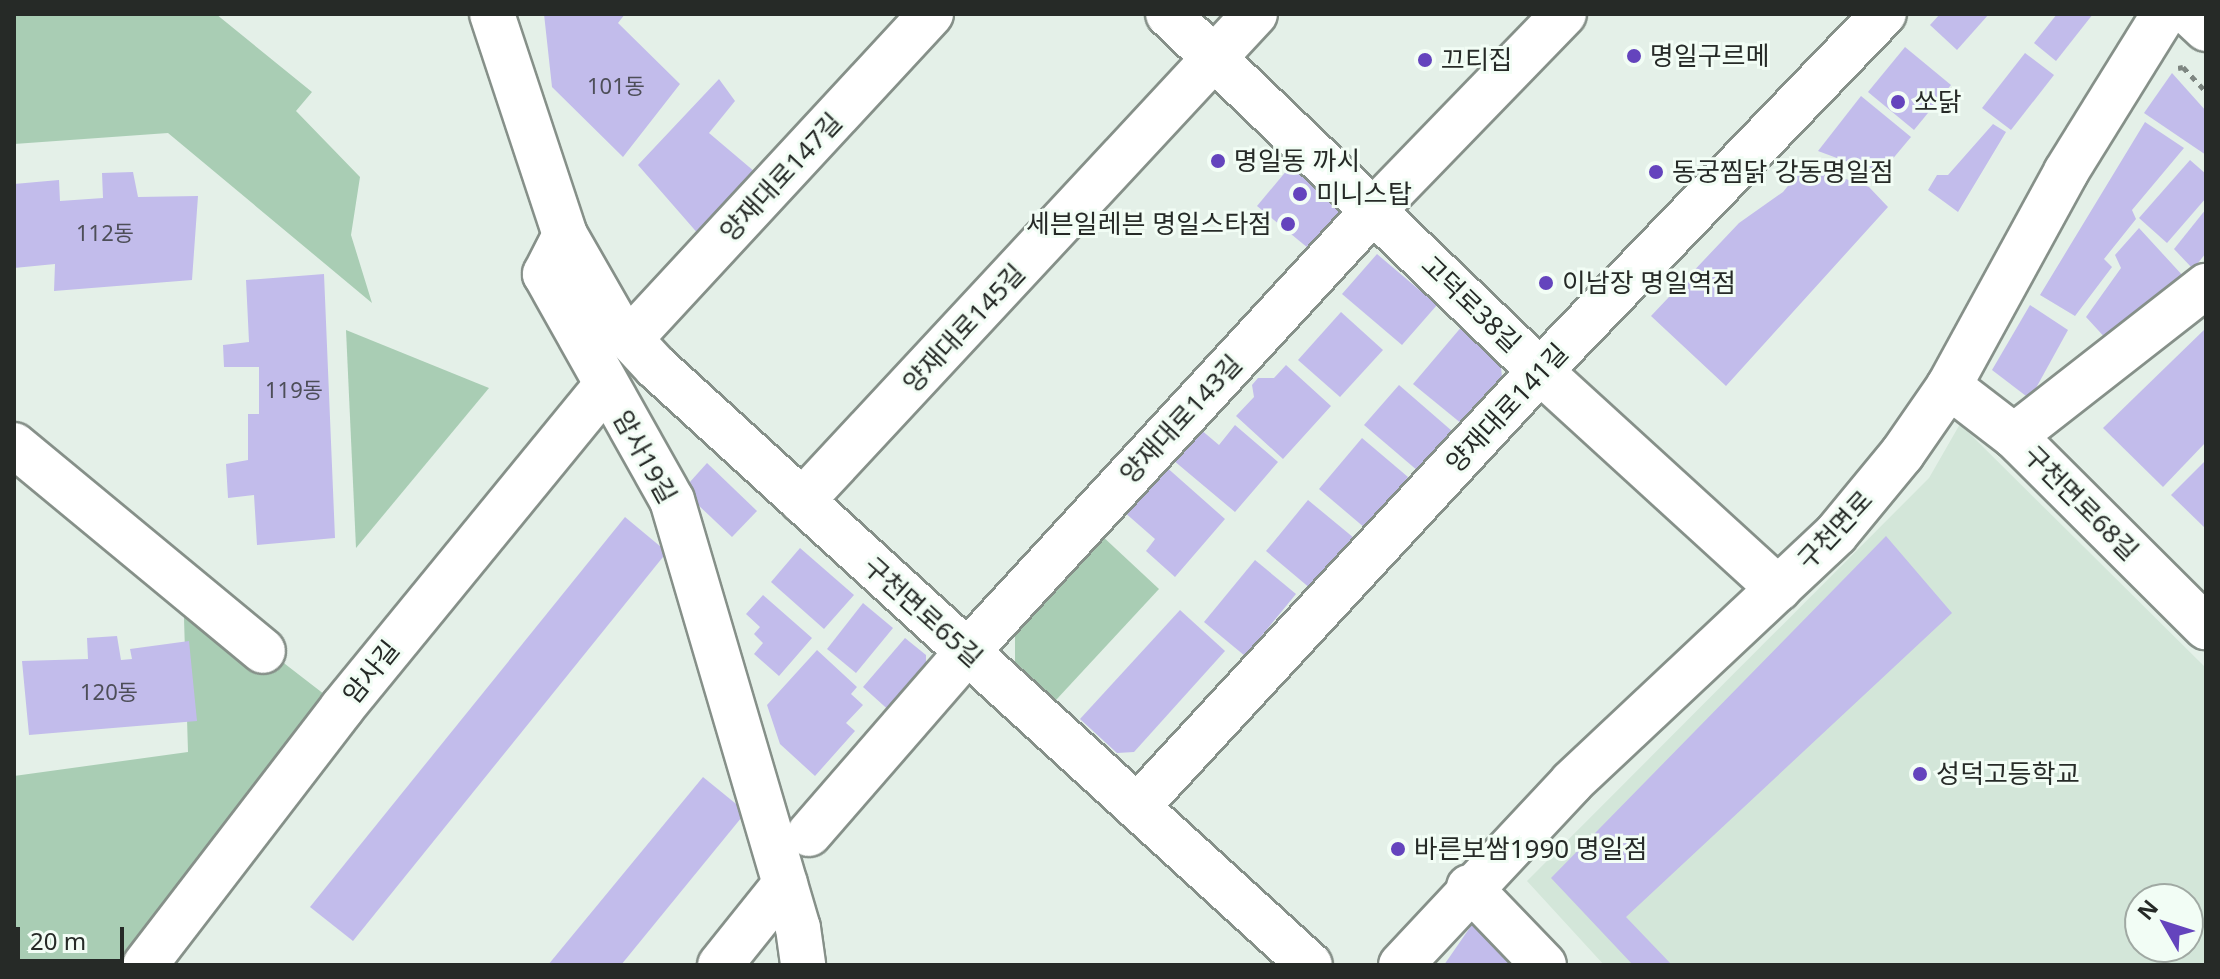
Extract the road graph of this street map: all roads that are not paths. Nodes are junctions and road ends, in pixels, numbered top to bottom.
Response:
1 (492, 14) edge
2 (931, 14) edge
3 (1168, 14) edge
4 (1255, 14) edge
5 (1564, 14) edge
6 (1884, 14) edge
7 (2164, 14) edge
8 (2190, 14) edge
9 (2206, 29) edge
10 (1215, 58) junction
11 (1374, 210) junction
12 (565, 235) junction
13 (2206, 286) edge
14 (630, 339) junction
15 (1540, 371) junction
16 (606, 386) junction
17 (1949, 386) junction
18 (2014, 436) junction
19 (14, 445) edge
20 (802, 501) junction
21 (1779, 589) junction
22 (2206, 627) edge
23 (263, 651) dead end
24 (967, 652) junction
25 (1137, 807) junction
26 (809, 834) dead end
27 (785, 884) junction
28 (1469, 887) junction
29 (145, 965) edge
30 (720, 965) edge
31 (803, 965) edge
32 (1310, 965) edge
33 (1401, 965) edge
34 (1544, 965) edge

1 - 12 street
2 - 14 street, 양재대로147길
3 - 10 street, 고덕로38길
4 - 10 street, 양재대로145길
5 - 11 street, 양재대로143길
6 - 15 street, 양재대로141길
7 - 17 street, 구천면로
8 - 9 street
10 - 11 street, 고덕로38길
10 - 20 street, 양재대로145길
11 - 15 street, 고덕로38길
11 - 24 street, 양재대로143길
12 - 14 street, 구천면로65길
12 - 16 street, 암사19길
13 - 18 street
14 - 20 street, 구천면로65길
15 - 21 street, 고덕로38길
15 - 25 street, 양재대로141길
16 - 27 street, 암사19길
16 - 29 street, 암사길
17 - 18 street, 구천면로68길
17 - 21 street, 구천면로
18 - 22 street, 구천면로68길
19 - 23 street
20 - 24 street, 구천면로65길
21 - 28 street, 구천면로
24 - 25 street, 구천면로65길
24 - 26 street, 양재대로143길
25 - 32 street, 구천면로65길
27 - 30 street
27 - 31 street, 암사19길
28 - 33 street, 구천면로
28 - 34 street

